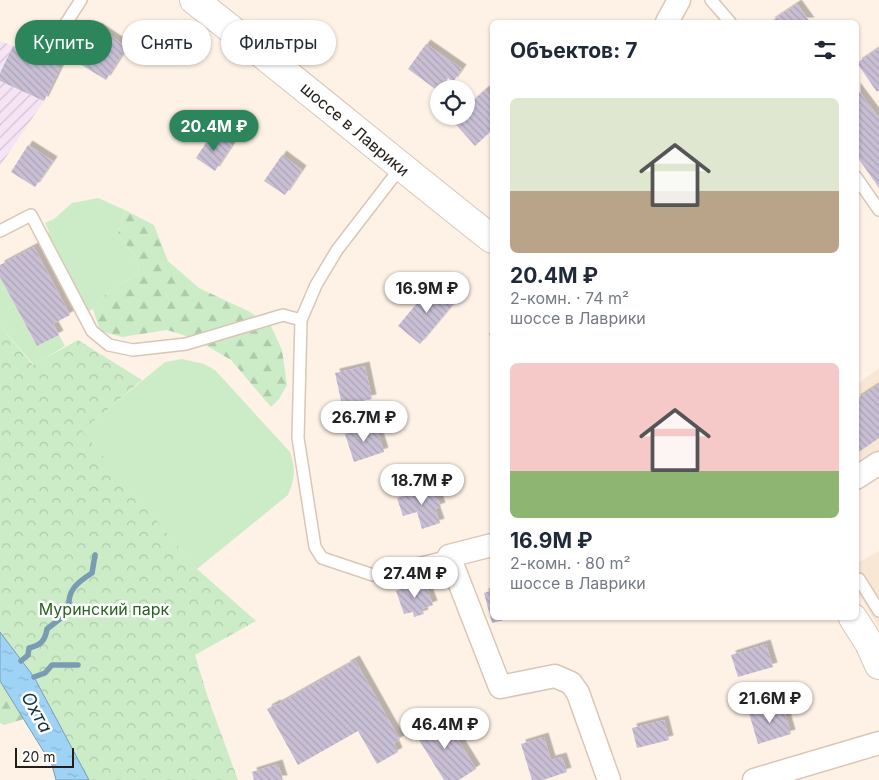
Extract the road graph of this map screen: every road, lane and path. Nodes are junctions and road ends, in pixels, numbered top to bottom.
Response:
1 (81, 0) edge
2 (194, 0) edge
3 (679, 0) edge
4 (711, 0) edge
5 (68, 20) edge
6 (668, 20) edge
7 (728, 20) edge
8 (401, 167) junction
9 (859, 181) edge
10 (879, 210) edge
11 (0, 231) edge
12 (490, 237) edge
13 (301, 320) junction
14 (879, 463) edge
15 (859, 476) edge
16 (490, 546) edge
17 (449, 556) junction
18 (859, 581) edge
19 (879, 611) edge
20 (854, 620) edge
21 (879, 665) edge
22 (879, 744) edge
23 (609, 780) edge
24 (754, 780) edge

1 - 5 lane
2 - 8 street, шоссе в Лаврики
3 - 6 street
4 - 7 lane
8 - 12 street, шоссе в Лаврики
8 - 13 lane
9 - 10 lane
11 - 13 lane
13 - 17 lane
14 - 15 street
16 - 17 street
17 - 23 street
18 - 19 lane
20 - 21 street
22 - 24 street

